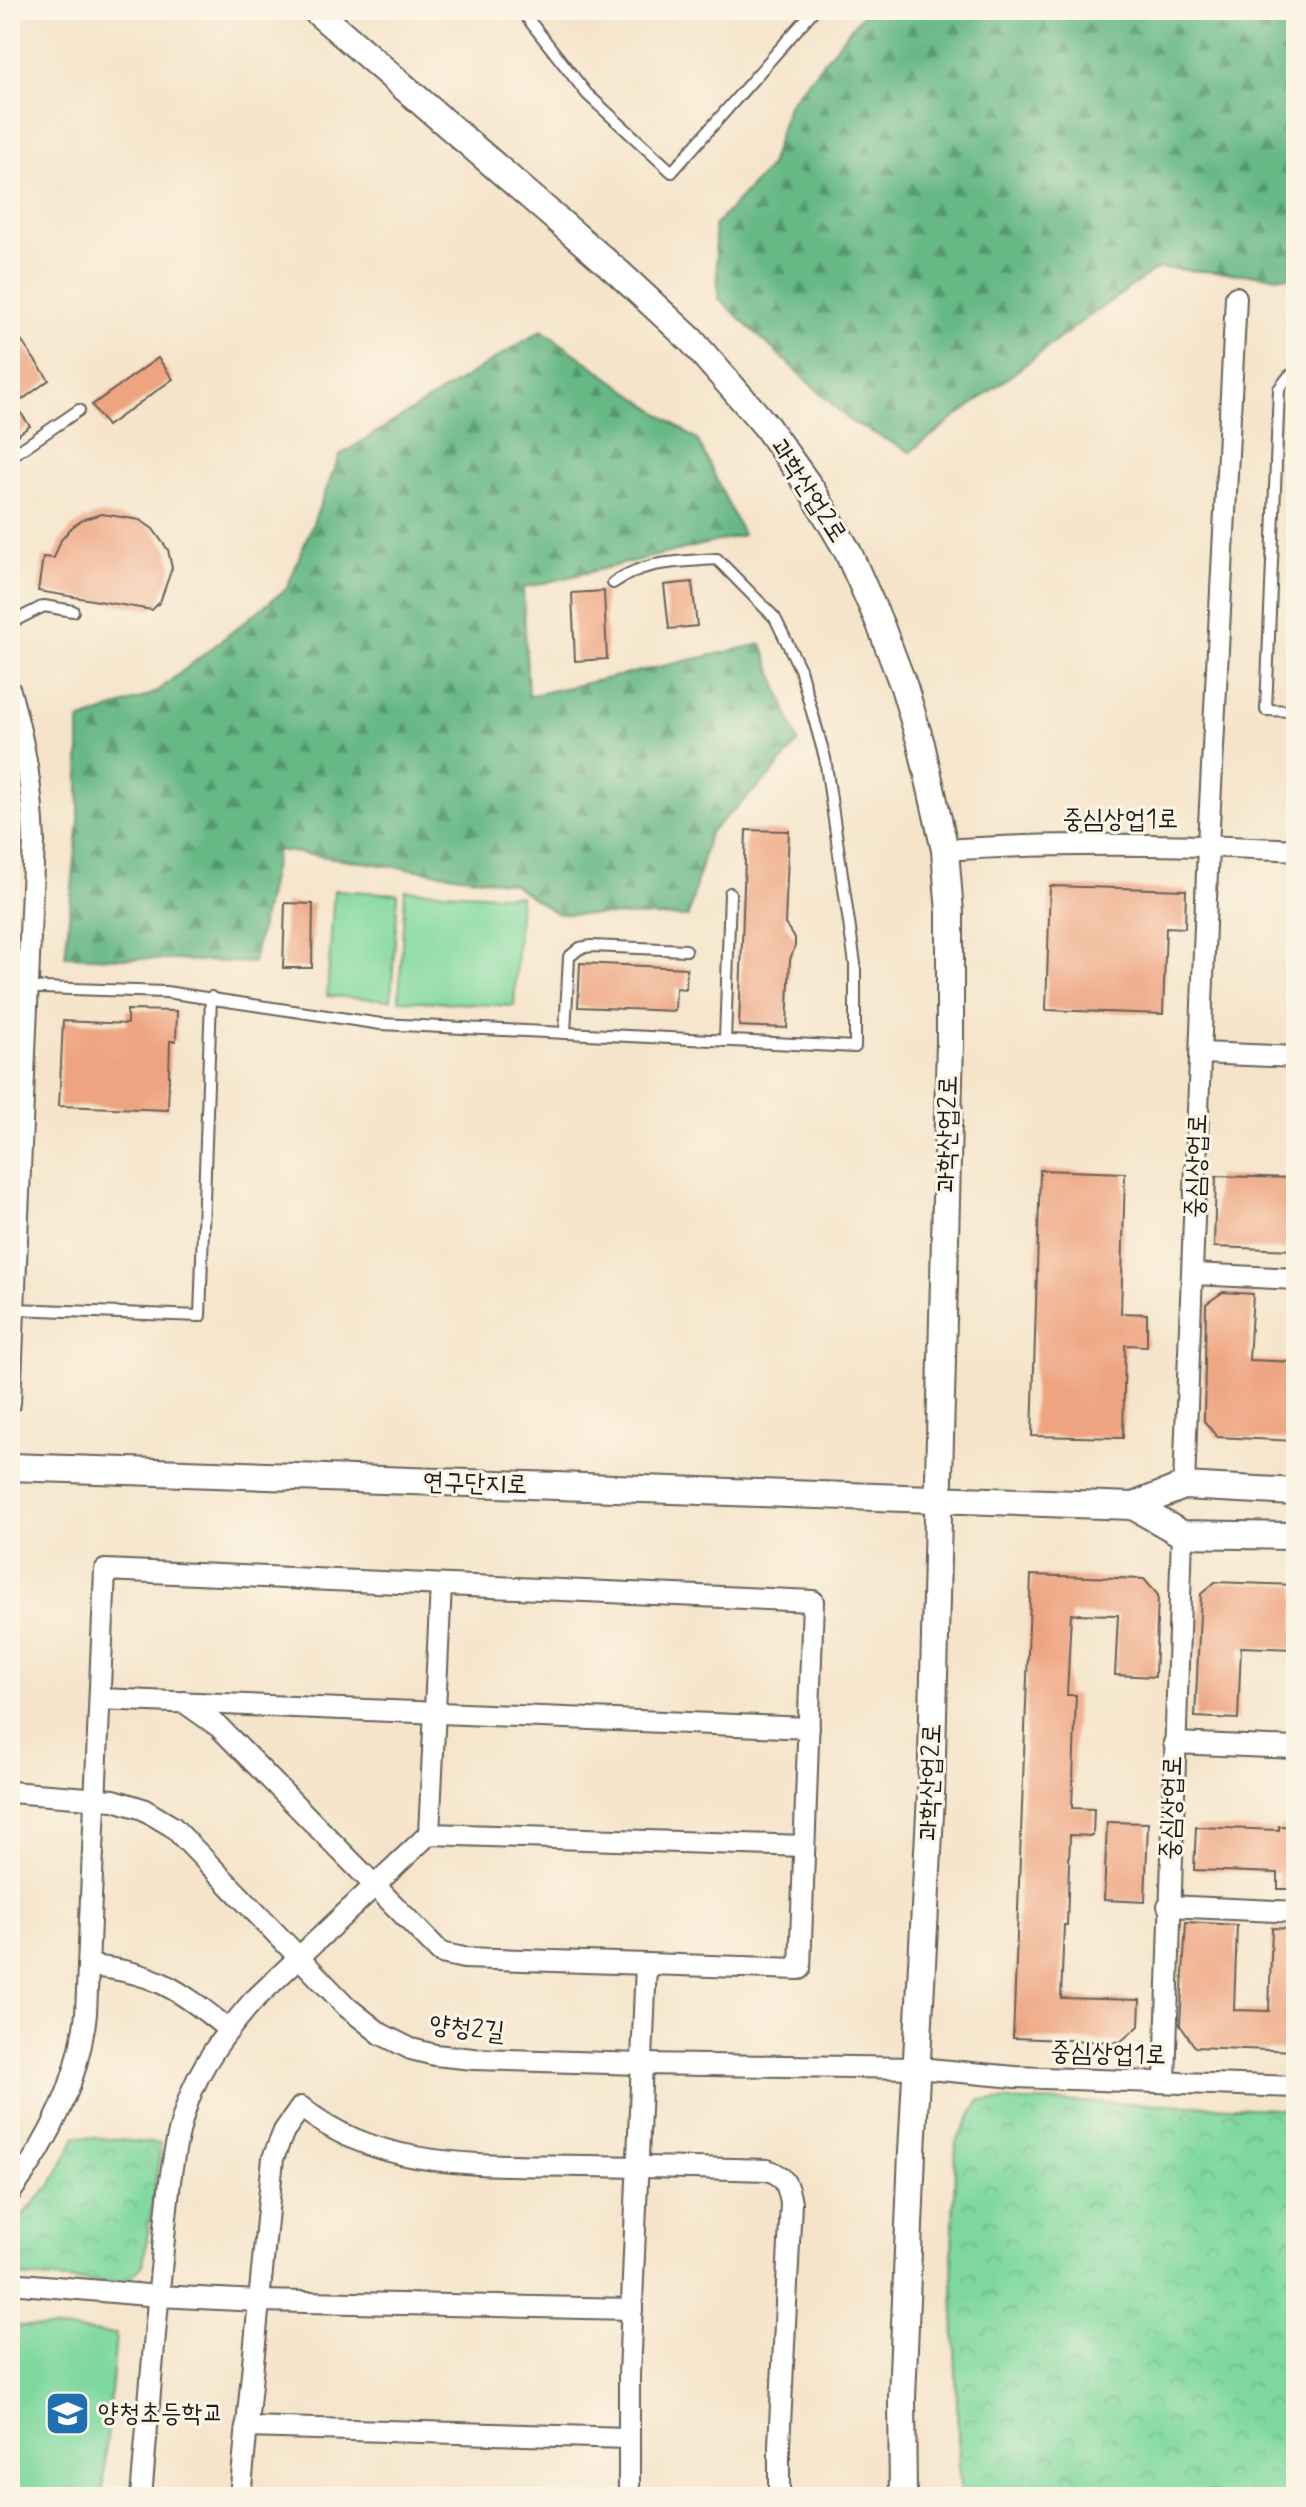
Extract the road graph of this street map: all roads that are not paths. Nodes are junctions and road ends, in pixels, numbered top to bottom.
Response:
1 (315, 10) edge
2 (521, 10) edge
3 (814, 10) edge
4 (1236, 297) dead end
5 (1296, 373) edge
6 (79, 410) dead end
7 (10, 457) edge
8 (613, 583) dead end
9 (73, 611) dead end
10 (10, 623) edge
11 (10, 691) edge
12 (1296, 711) edge
13 (1208, 845) junction
14 (945, 850) junction
15 (1296, 850) edge
16 (730, 893) dead end
17 (686, 950) dead end
18 (19, 987) edge
19 (211, 997) junction
20 (565, 1033) junction
21 (725, 1041) junction
22 (1201, 1053) junction
23 (1296, 1057) edge
24 (1193, 1274) junction
25 (1296, 1279) edge
26 (14, 1309) junction
27 (12, 1338) edge
28 (10, 1403) edge
29 (10, 1467) edge
30 (1184, 1486) junction
31 (1296, 1492) edge
32 (941, 1499) junction
33 (1133, 1506) junction
34 (1182, 1534) junction
35 (1296, 1536) edge
36 (441, 1585) junction
37 (100, 1699) junction
38 (184, 1702) junction
39 (435, 1713) junction
40 (809, 1728) junction
41 (1174, 1743) junction
42 (1296, 1748) edge
43 (10, 1792) edge
44 (95, 1798) junction
45 (429, 1834) junction
46 (804, 1846) junction
47 (374, 1886) junction
48 (1168, 1906) junction
49 (1296, 1912) edge
50 (299, 1957) junction
51 (646, 1964) junction
52 (88, 1966) junction
53 (228, 2029) junction
54 (642, 2064) junction
55 (918, 2068) junction
56 (1165, 2082) junction
57 (1296, 2087) edge
58 (638, 2167) junction
59 (10, 2193) edge
60 (10, 2283) edge
61 (158, 2296) junction
62 (259, 2301) junction
63 (632, 2309) junction
64 (246, 2427) junction
65 (628, 2438) junction
66 (141, 2497) edge
67 (240, 2497) edge
68 (629, 2497) edge
69 (779, 2497) edge
70 (903, 2497) edge

1 - 14 street, 과학산업2로
2 - 3 lane
4 - 13 street, 중심상업로
5 - 12 lane
6 - 7 lane
8 - 21 lane
9 - 10 lane
11 - 18 street
13 - 14 street, 중심상업1로
13 - 15 street, 중심상업1로
13 - 22 street, 중심상업로
14 - 32 street, 과학산업2로
16 - 21 lane
17 - 20 lane
18 - 19 lane
18 - 26 street
19 - 20 lane
19 - 26 lane
20 - 21 lane
22 - 23 street
22 - 24 street, 중심상업로
24 - 25 street
24 - 30 street, 중심상업로
26 - 27 street
27 - 28 street
29 - 32 street, 연구단지로
30 - 31 street
30 - 33 street
32 - 33 street
32 - 55 street, 과학산업2로
33 - 34 street
34 - 35 street
34 - 41 street, 중심상업로
36 - 37 street
36 - 39 street
36 - 40 street
37 - 38 street
37 - 44 street
38 - 39 street
38 - 47 street
39 - 40 street
39 - 45 street
40 - 46 street
41 - 42 street
41 - 48 street, 중심상업로
43 - 44 street, 양청2길
44 - 50 street, 양청2길
44 - 52 street
45 - 46 street
45 - 47 street
46 - 51 street
47 - 50 street
47 - 51 street
48 - 49 street
48 - 56 street, 중심상업로
50 - 53 street
50 - 54 street, 양청2길
51 - 54 street
52 - 53 street
52 - 59 street
53 - 61 street
54 - 55 street, 양청2길
54 - 58 street
55 - 56 street, 중심상업1로
55 - 70 street, 과학산업2로
56 - 57 street, 중심상업1로
58 - 62 street
58 - 63 street
58 - 69 street
60 - 61 street
61 - 62 street
61 - 66 street
62 - 63 street
62 - 64 street
63 - 65 street
64 - 65 street
64 - 67 street
65 - 68 street

